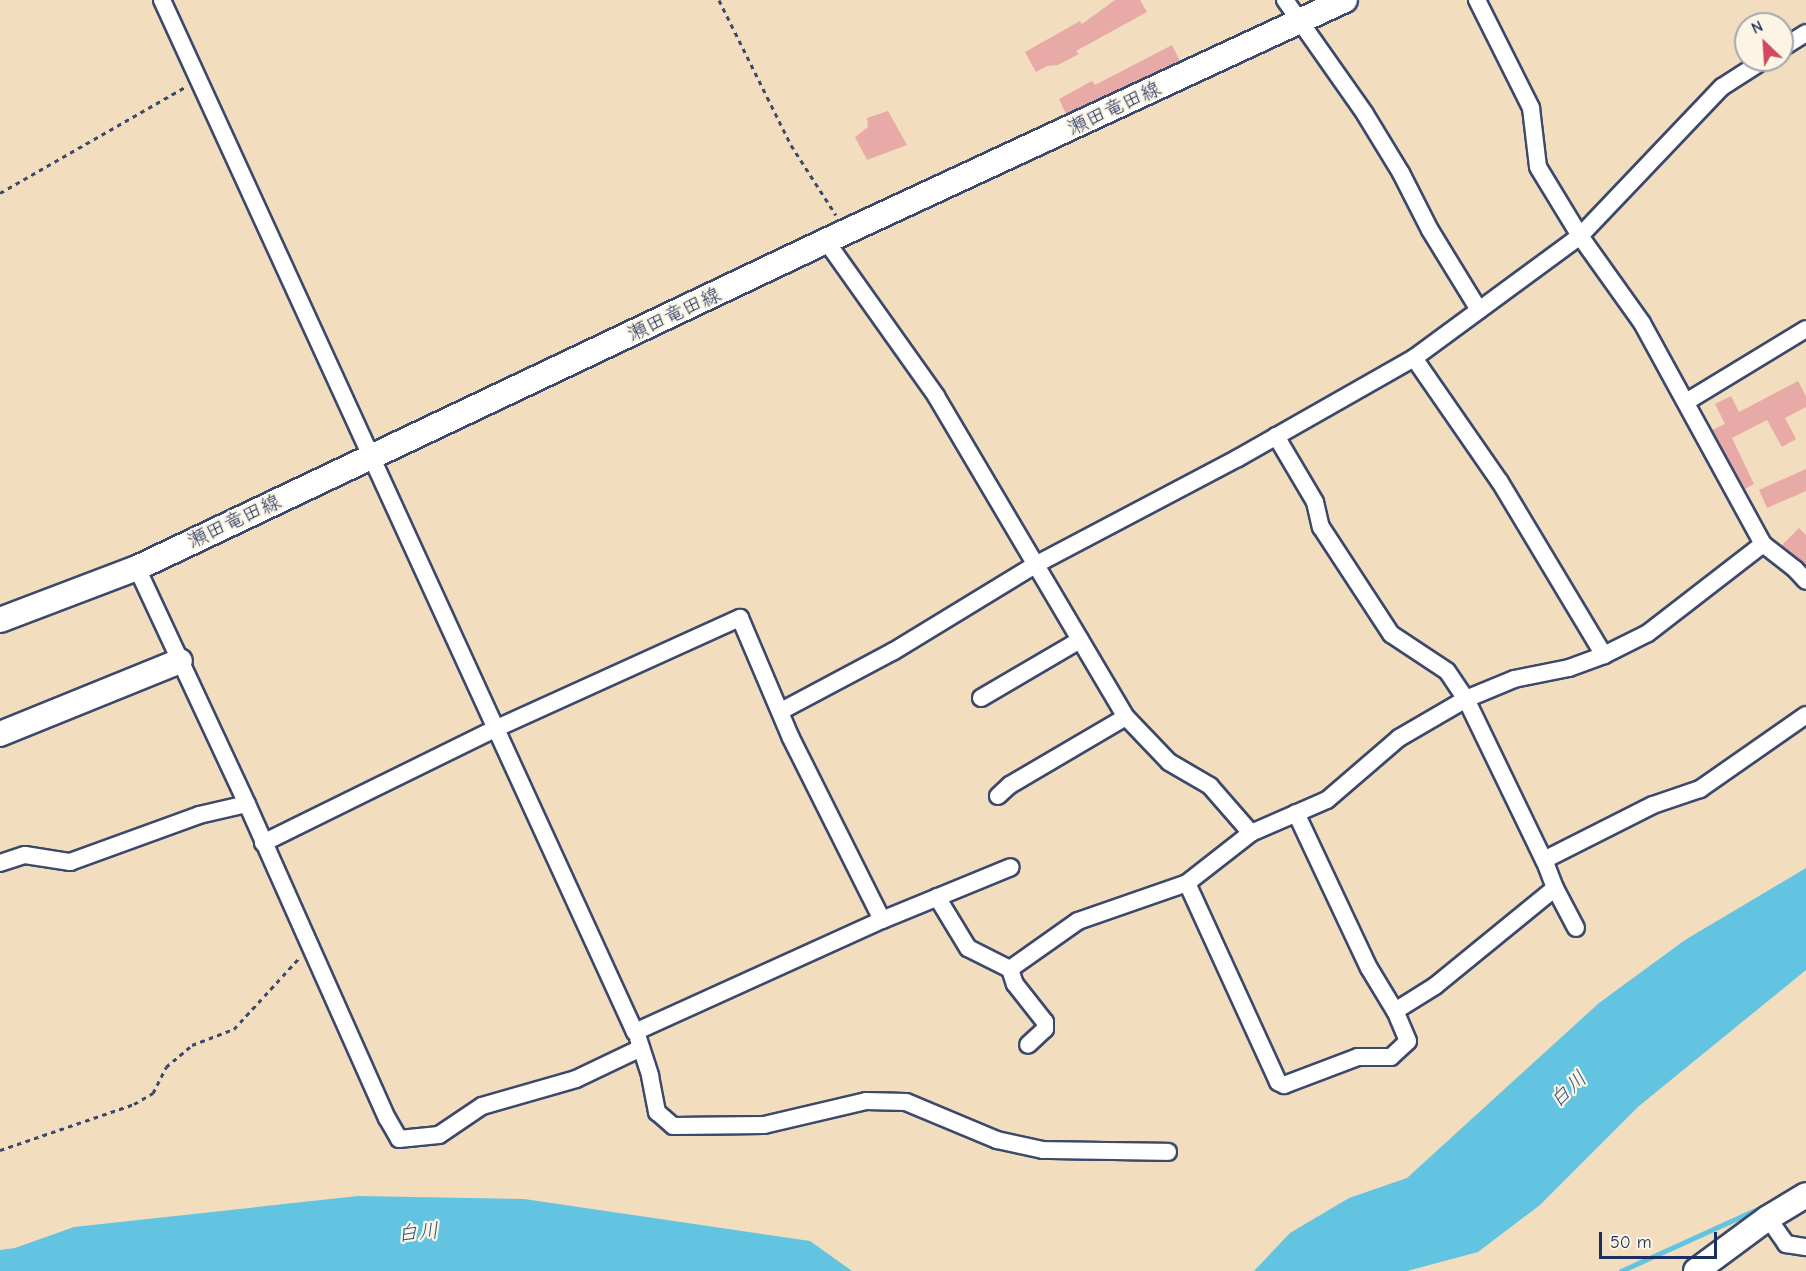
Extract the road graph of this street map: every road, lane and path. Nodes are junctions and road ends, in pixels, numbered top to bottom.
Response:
1 (162, 0) edge
2 (719, 0) edge
3 (1285, 0) edge
4 (1344, 0) edge
5 (1477, 0) edge
6 (1300, 21) junction
7 (1745, 72) edge
8 (200, 79) junction
9 (0, 193) edge
10 (1580, 236) junction
11 (836, 237) junction
12 (1479, 310) junction
13 (1806, 330) edge
14 (1414, 358) junction
15 (1686, 402) junction
16 (1276, 436) junction
17 (371, 456) junction
18 (1763, 544) junction
19 (1035, 565) junction
20 (137, 568) junction
21 (1806, 581) edge
22 (0, 620) edge
23 (1080, 640) junction
24 (1604, 655) junction
25 (180, 661) junction
26 (981, 698) dead end
27 (1466, 699) junction
28 (781, 711) junction
29 (1806, 715) edge
30 (1126, 717) junction
31 (497, 728) junction
32 (0, 734) edge
33 (998, 796) dead end
34 (247, 804) junction
35 (1296, 813) junction
36 (1251, 833) junction
37 (263, 843) junction
38 (1544, 860) junction
39 (0, 863) edge
40 (1011, 867) dead end
41 (1187, 883) junction
42 (1556, 888) junction
43 (937, 897) junction
44 (882, 920) junction
45 (1576, 928) dead end
46 (309, 947) junction
47 (1010, 969) junction
48 (1395, 1011) junction
49 (635, 1032) junction
50 (1028, 1046) dead end
51 (641, 1048) junction
52 (0, 1150) edge
53 (1168, 1152) dead end
54 (1806, 1195) edge
55 (1768, 1218) junction
56 (1806, 1247) edge
57 (1696, 1271) edge

1 - 8 street
2 - 11 path
3 - 6 street
4 - 6 main road, 瀬田竜田線
5 - 10 street
6 - 11 main road, 瀬田竜田線
6 - 12 street
7 - 10 street
8 - 9 path
8 - 17 street
10 - 12 street
10 - 15 street
11 - 17 main road, 瀬田竜田線
11 - 19 street
12 - 14 street
13 - 15 street
14 - 16 street
14 - 24 street
15 - 18 street
16 - 19 street
16 - 27 street
17 - 20 main road, 瀬田竜田線
17 - 31 street
18 - 21 street
18 - 24 street
19 - 23 street
19 - 28 street
20 - 22 main road, 瀬田竜田線
20 - 25 street
23 - 26 street
23 - 30 street
24 - 27 street
25 - 32 main road
25 - 34 street
27 - 35 street
27 - 38 street
28 - 31 street
28 - 44 street
29 - 38 street
30 - 33 street
30 - 36 street
31 - 37 street
31 - 49 street
34 - 37 street
34 - 39 street
35 - 36 street
35 - 48 street
36 - 41 street
37 - 46 street
38 - 42 street
40 - 43 street
41 - 47 street
41 - 48 street
42 - 45 street
42 - 48 street
43 - 44 street
43 - 47 street
44 - 49 street
46 - 51 street
46 - 52 path
47 - 50 street
49 - 51 street
51 - 53 street
54 - 55 main road
55 - 56 street
55 - 57 main road

